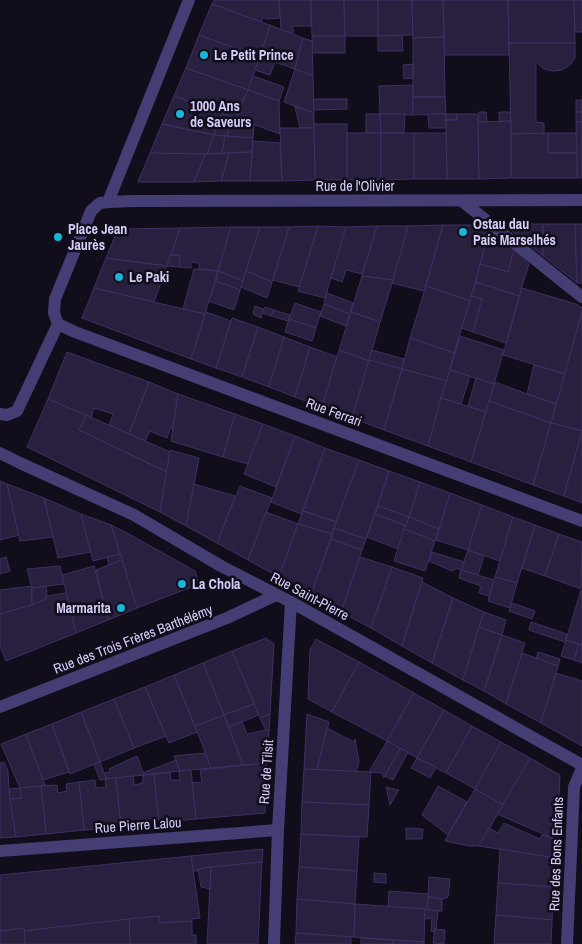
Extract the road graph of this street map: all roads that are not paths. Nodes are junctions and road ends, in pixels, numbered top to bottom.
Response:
1 (190, 0) edge
2 (582, 200) edge
3 (462, 201) junction
4 (108, 202) junction
5 (582, 297) edge
6 (58, 324) junction
7 (0, 414) edge
8 (0, 453) edge
9 (582, 520) edge
10 (276, 595) junction
11 (291, 602) junction
12 (0, 707) edge
13 (582, 766) edge
14 (278, 830) junction
15 (0, 851) edge
16 (274, 944) edge
17 (567, 944) edge

1 - 4 street
2 - 3 street, Rue de l'Olivier
3 - 4 street, Rue de l'Olivier
3 - 5 street
4 - 6 street
6 - 7 street
6 - 9 street, Rue Ferrari
8 - 10 street, Rue Saint-Pierre
10 - 11 street, Rue Saint-Pierre
10 - 12 street, Rue des Trois Frères Barthélémy
11 - 13 street, Rue Saint-Pierre
11 - 14 street, Rue de Tilsit
13 - 17 street, Rue des Bons Enfants
14 - 15 street, Rue Pierre Lalou
14 - 16 street, Rue de Tilsit

